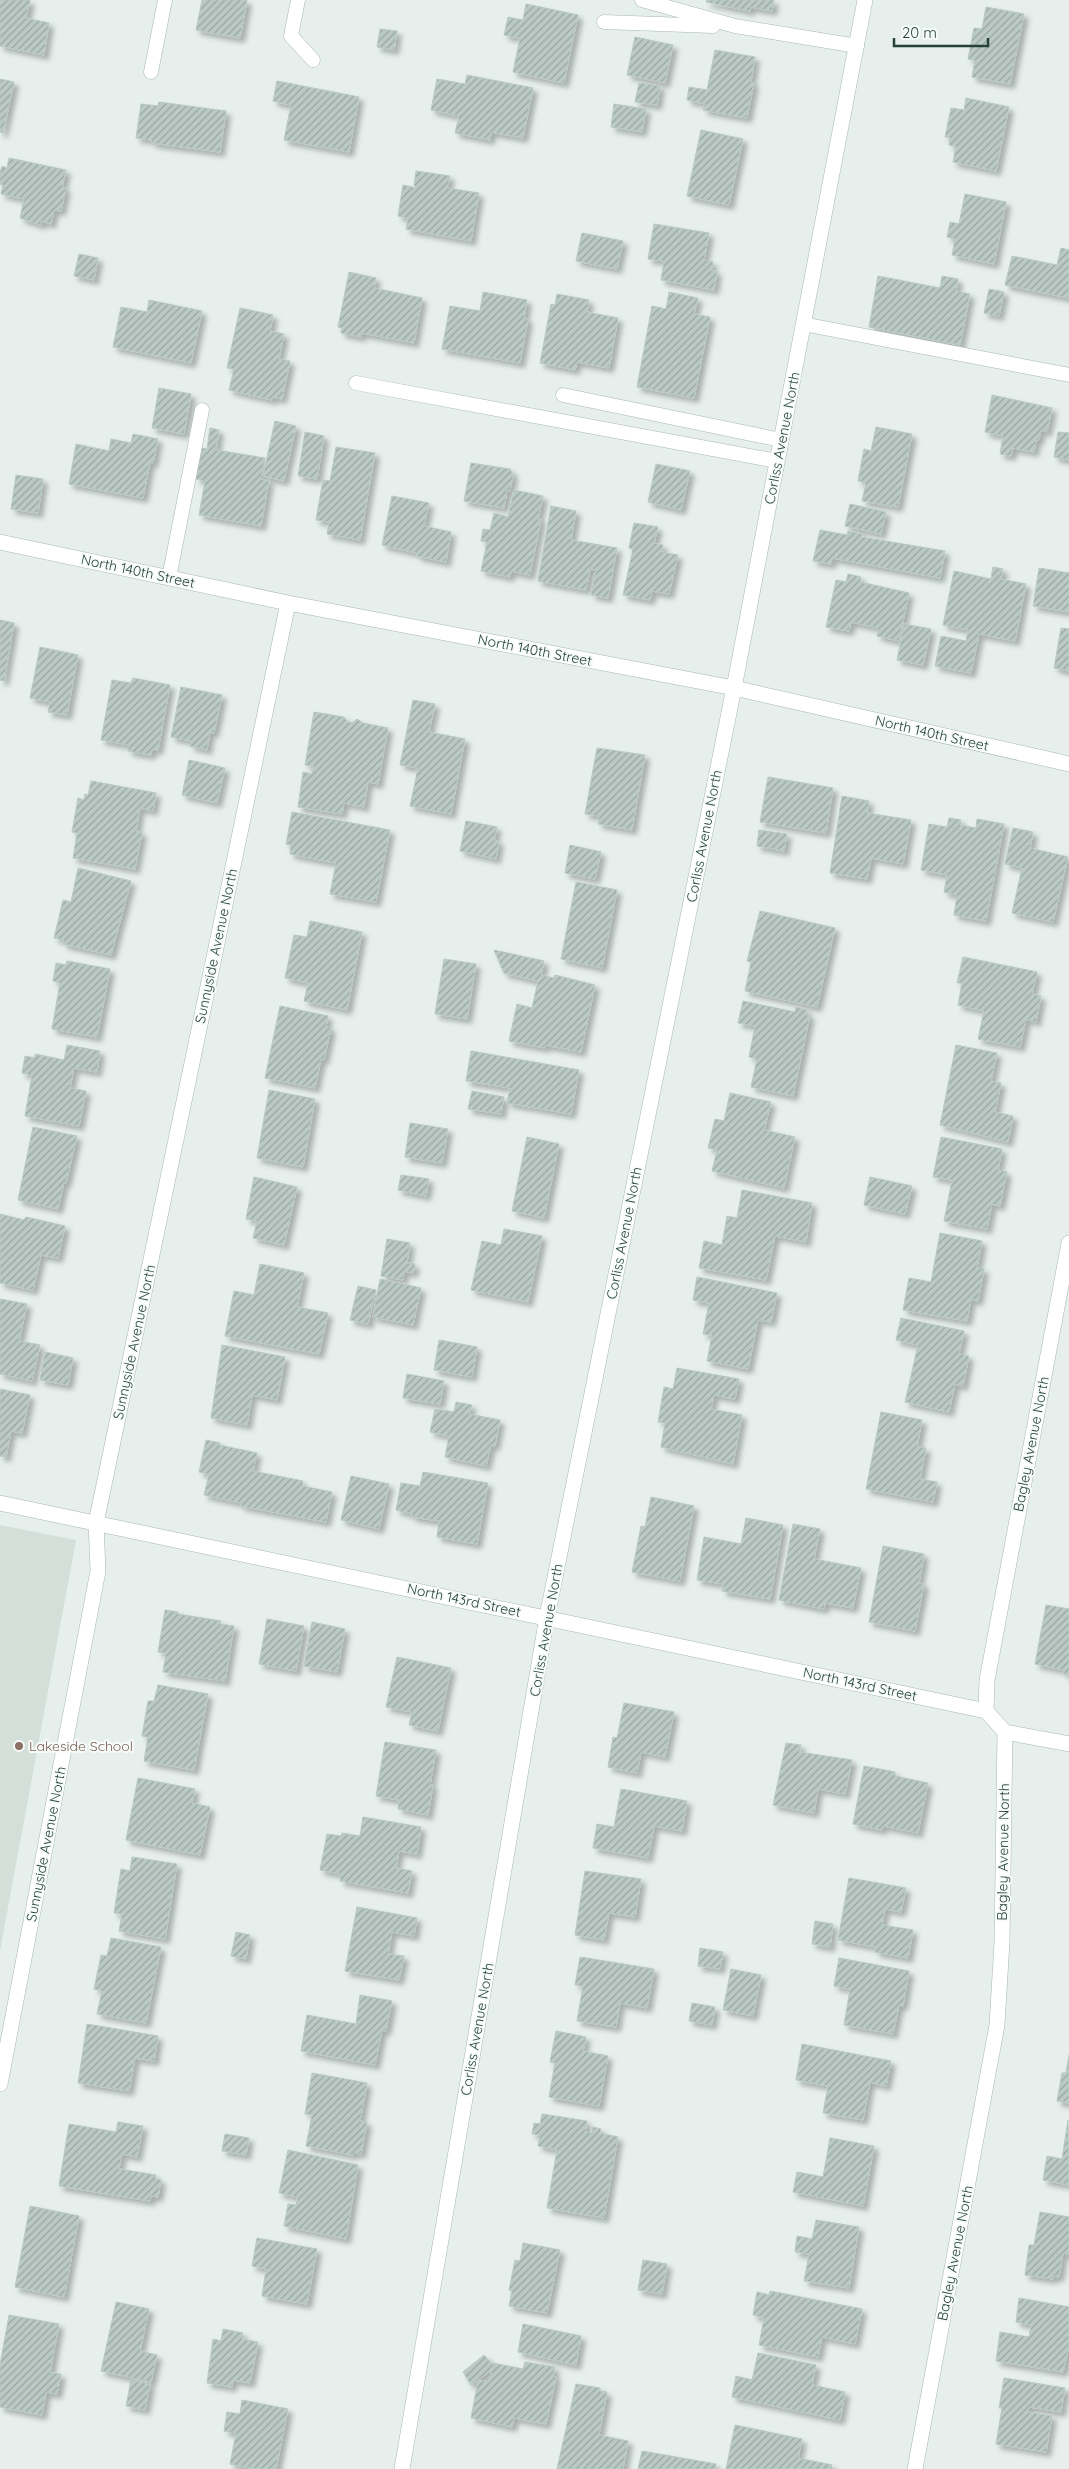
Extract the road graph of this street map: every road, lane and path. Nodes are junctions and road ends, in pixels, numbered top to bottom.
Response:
1 (166, 0) edge
2 (298, 0) edge
3 (642, 0) edge
4 (865, 0) edge
5 (604, 22) dead end
6 (735, 26) junction
7 (857, 46) junction
8 (313, 60) dead end
9 (151, 72) dead end
10 (803, 324) junction
11 (1069, 375) edge
12 (356, 382) dead end
13 (563, 395) dead end
14 (202, 410) dead end
15 (781, 440) junction
16 (777, 461) junction
17 (0, 542) edge
18 (170, 578) junction
19 (288, 603) junction
20 (734, 688) junction
21 (1069, 764) edge
22 (1069, 1243) edge
23 (0, 1502) edge
24 (96, 1523) junction
25 (547, 1617) junction
26 (986, 1711) junction
27 (1005, 1732) junction
28 (1069, 1744) edge
29 (0, 2084) edge
30 (402, 2469) edge
31 (915, 2469) edge

1 - 9 lane
2 - 8 lane
3 - 6 lane
4 - 7 street, Corliss Avenue North
5 - 6 lane
6 - 7 lane
7 - 10 street, Corliss Avenue North
10 - 11 lane
10 - 15 street, Corliss Avenue North
12 - 16 lane
13 - 15 lane
14 - 18 lane
15 - 16 street, Corliss Avenue North
16 - 20 street, Corliss Avenue North
17 - 18 street, North 140th Street
18 - 19 street, North 140th Street
19 - 20 street, North 140th Street
19 - 24 street, Sunnyside Avenue North
20 - 21 street, North 140th Street
20 - 25 street, Corliss Avenue North
22 - 26 street, Bagley Avenue North
23 - 24 street, North 143rd Street
24 - 25 street, North 143rd Street
24 - 29 street, Sunnyside Avenue North
25 - 26 street, North 143rd Street
25 - 30 street, Corliss Avenue North
26 - 27 street
27 - 28 street
27 - 31 street, Bagley Avenue North

